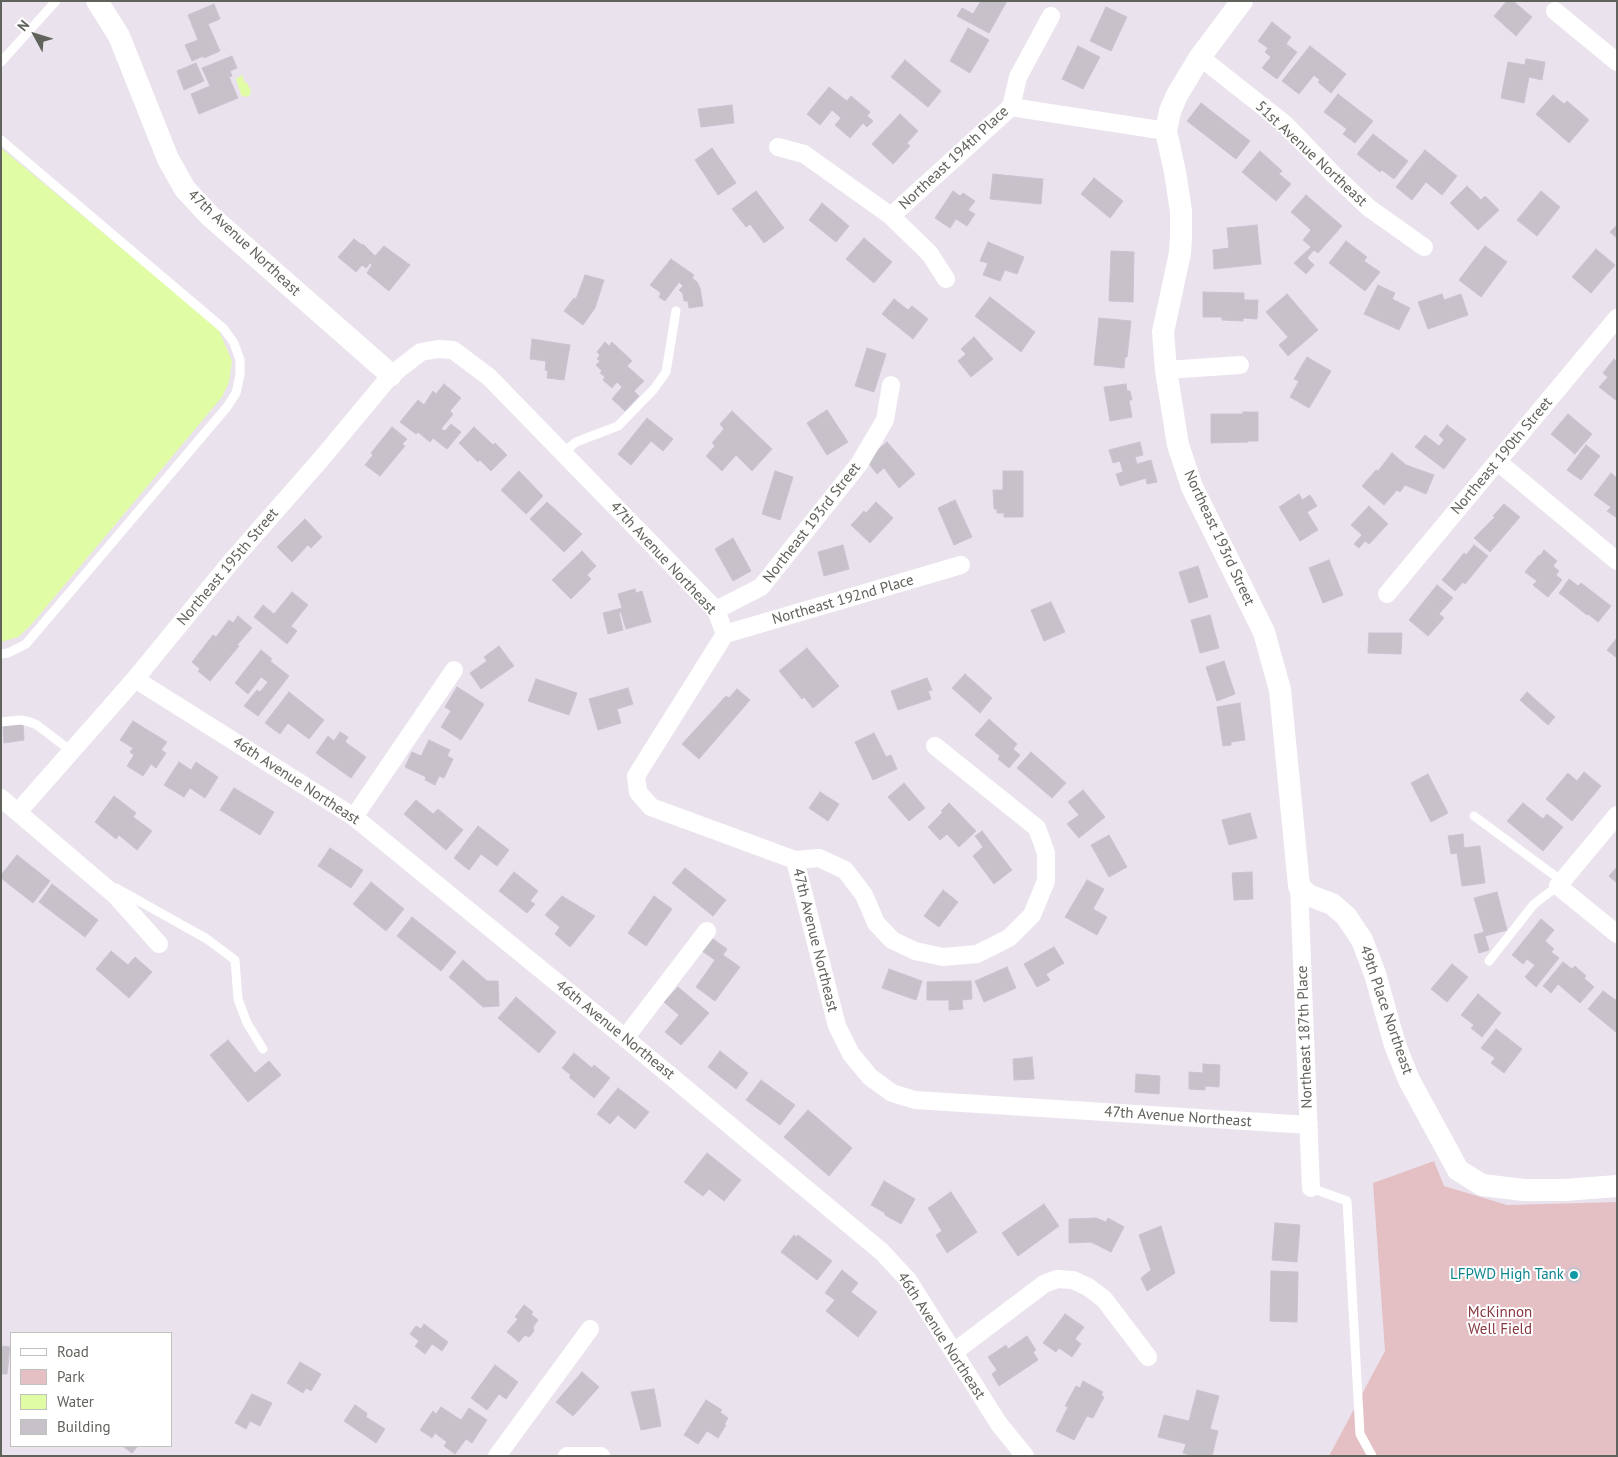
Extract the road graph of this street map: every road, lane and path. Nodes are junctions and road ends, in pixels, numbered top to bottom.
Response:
1 (56, 1) edge
2 (97, 1) edge
3 (1242, 1) edge
4 (1555, 11) dead end
5 (1050, 16) dead end
6 (1200, 57) junction
7 (1, 62) edge
8 (1617, 62) edge
9 (1011, 107) junction
10 (1166, 131) junction
11 (1, 140) edge
12 (778, 146) dead end
13 (890, 216) junction
14 (1424, 247) dead end
15 (946, 279) dead end
16 (676, 311) dead end
17 (1617, 318) edge
18 (453, 350) joint
19 (1240, 365) dead end
20 (1166, 370) junction
21 (391, 375) junction
22 (891, 385) dead end
23 (563, 453) junction
24 (1498, 462) junction
25 (1617, 561) edge
26 (961, 565) dead end
27 (1387, 594) dead end
28 (716, 610) junction
29 (725, 634) junction
30 (1, 654) edge
31 (454, 670) dead end
32 (135, 679) junction
33 (1, 722) edge
34 (936, 746) dead end
35 (71, 751) junction
36 (1, 798) edge
37 (18, 812) junction
38 (1617, 815) edge
39 (1474, 816) dead end
40 (354, 817) junction
41 (795, 860) junction
42 (88, 871) junction
43 (1560, 884) junction
44 (1299, 886) junction
45 (707, 931) dead end
46 (1617, 934) edge
47 (159, 944) dead end
48 (1489, 962) dead end
49 (625, 1038) junction
50 (263, 1049) dead end
51 (1309, 1125) junction
52 (1617, 1186) edge
53 (1311, 1188) joint
54 (590, 1329) dead end
55 (954, 1352) junction
56 (1148, 1357) dead end
57 (497, 1456) edge
58 (567, 1456) edge
59 (601, 1456) edge
60 (1025, 1456) edge
61 (1372, 1456) edge

1 - 7 lane
2 - 21 street, 47th Avenue Northeast
3 - 6 street, Northeast 193rd Street
4 - 8 street
5 - 9 street, Northeast 194th Place
6 - 10 street, Northeast 193rd Street
6 - 14 street, 51st Avenue Northeast
9 - 10 street
9 - 13 street, Northeast 194th Place
10 - 20 street, Northeast 193rd Street
11 - 30 lane
12 - 13 street
13 - 15 street
16 - 23 lane
17 - 24 street, Northeast 190th Street
18 - 21 street, Northeast 195th Street
18 - 23 street, 47th Avenue Northeast
19 - 20 street
20 - 44 street, Northeast 193rd Street
21 - 32 street, Northeast 195th Street
22 - 28 street, Northeast 193rd Street
23 - 28 street, 47th Avenue Northeast
24 - 25 street
24 - 27 street, Northeast 190th Street
26 - 29 street, Northeast 192nd Place
28 - 29 street, 47th Avenue Northeast
29 - 41 street, 47th Avenue Northeast
31 - 40 street
32 - 35 street, Northeast 195th Street
32 - 40 street, 46th Avenue Northeast
33 - 35 lane
34 - 41 street
35 - 37 street, Northeast 195th Street
36 - 37 street
37 - 42 street
38 - 43 street
39 - 43 lane
40 - 49 street, 46th Avenue Northeast
41 - 51 street, 47th Avenue Northeast
42 - 47 street
42 - 50 lane
43 - 46 street
43 - 48 lane
44 - 51 street, Northeast 187th Place
44 - 52 street, 49th Place Northeast
45 - 49 street
49 - 55 street, 46th Avenue Northeast
51 - 53 street, Northeast 187th Place
53 - 61 lane
54 - 57 street
55 - 56 street
55 - 60 street, 46th Avenue Northeast
58 - 59 street

